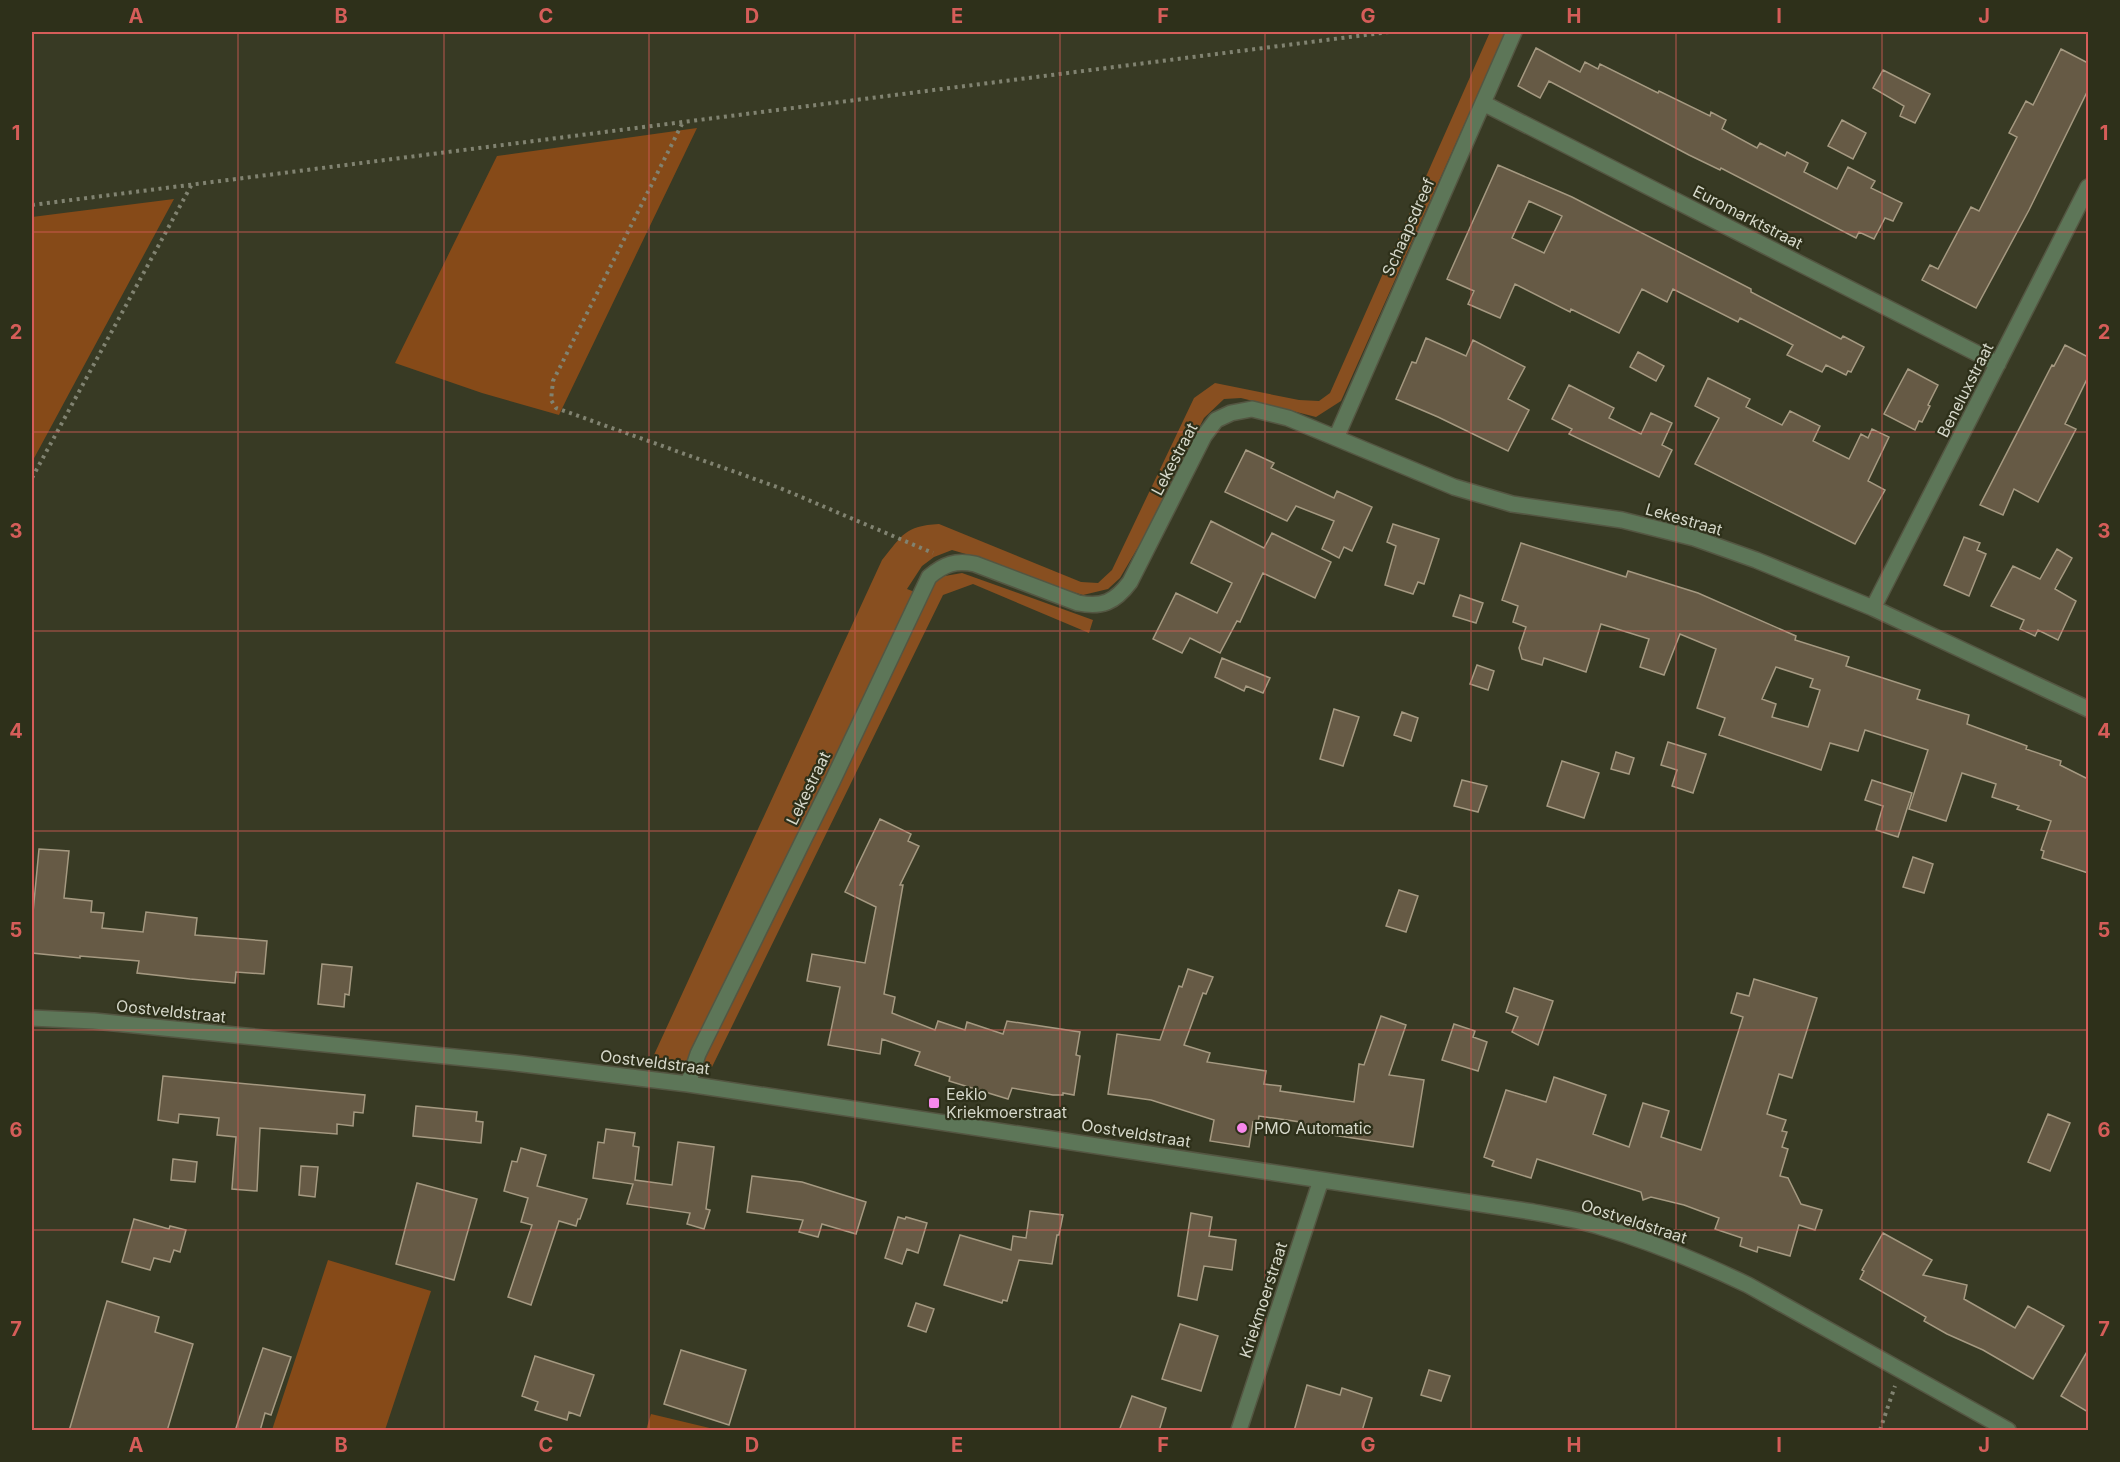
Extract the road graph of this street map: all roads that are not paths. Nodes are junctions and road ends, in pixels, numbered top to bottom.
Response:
1 (1514, 32) edge
2 (1483, 103) junction
3 (2088, 187) edge
4 (1998, 364) junction
5 (1336, 438) junction
6 (1873, 608) junction
7 (2088, 709) edge
8 (32, 1018) edge
9 (688, 1084) junction
10 (1321, 1180) junction
11 (1239, 1431) edge
12 (2008, 1431) edge

1 - 2 street, Schaapsdreef
2 - 4 street, Euromarktstraat
2 - 5 street, Schaapsdreef
3 - 4 street, Beneluxstraat
4 - 6 street, Beneluxstraat
5 - 6 street, Lekestraat
5 - 9 street, Lekestraat
6 - 7 street, Lekestraat
8 - 9 street, Oostveldstraat
9 - 10 street, Oostveldstraat
10 - 11 street, Kriekmoerstraat
10 - 12 street, Oostveldstraat

